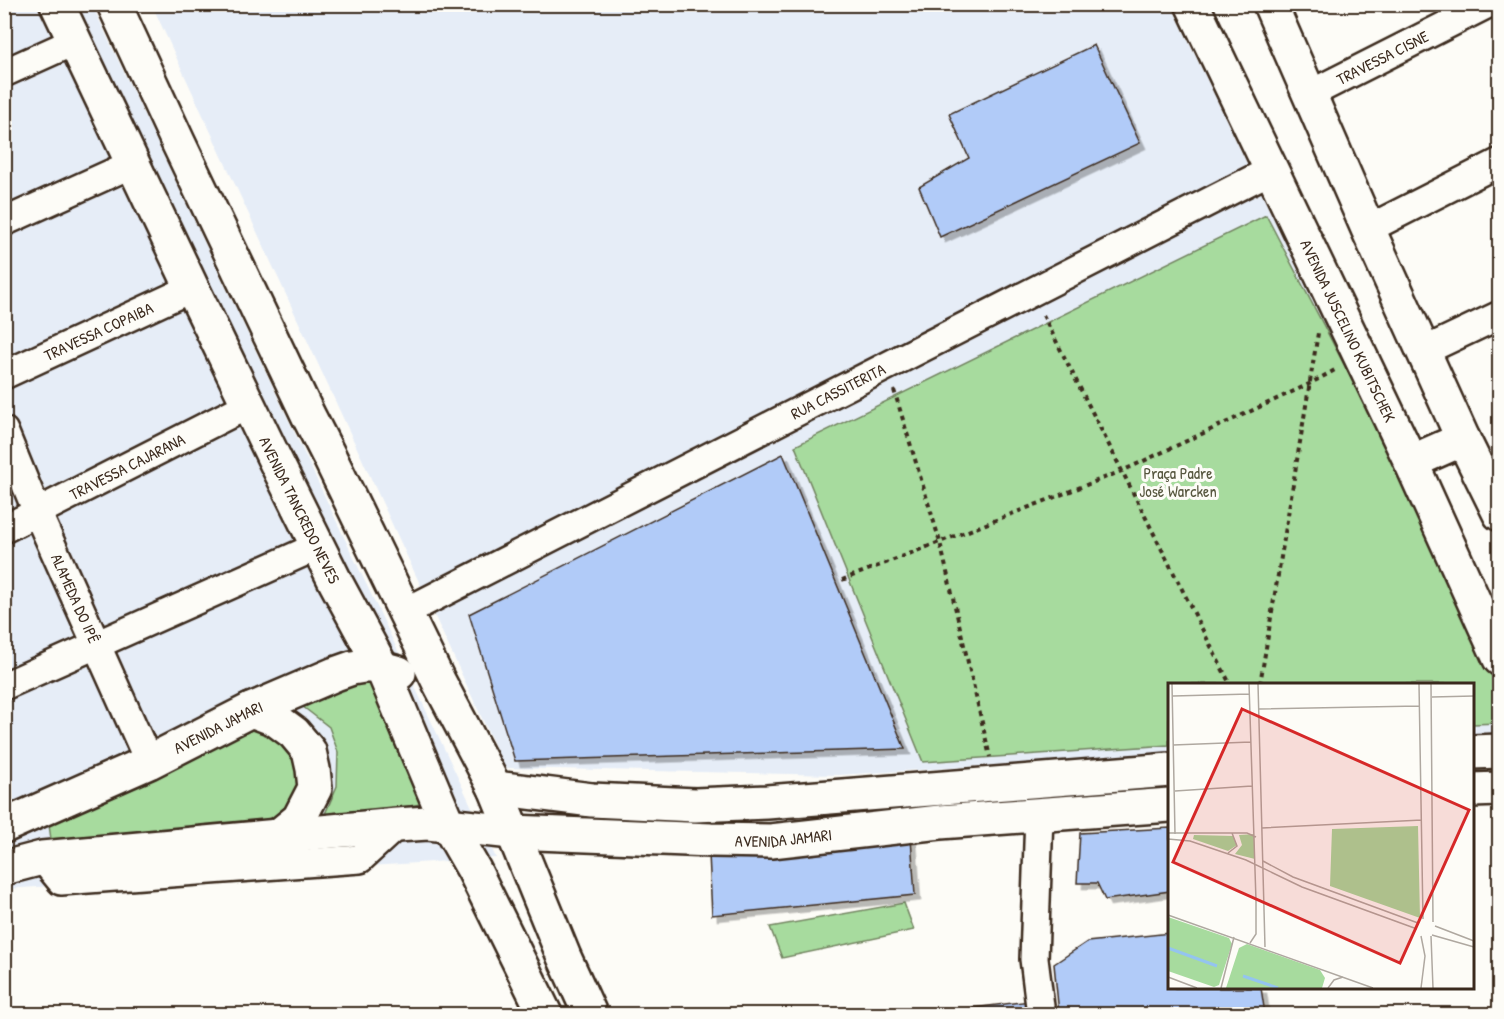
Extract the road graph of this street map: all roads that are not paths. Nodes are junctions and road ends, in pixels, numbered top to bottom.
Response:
1 (57, 4) edge
2 (114, 4) edge
3 (1192, 4) edge
4 (1269, 4) edge
5 (1488, 4) edge
6 (75, 41) junction
7 (4, 73) edge
8 (1310, 94) junction
9 (1500, 162) edge
10 (132, 164) junction
11 (1271, 170) junction
12 (4, 222) edge
13 (1368, 229) junction
14 (192, 288) junction
15 (1500, 315) edge
16 (1425, 351) junction
17 (4, 375) edge
18 (248, 405) junction
19 (4, 431) edge
20 (1463, 439) junction
21 (326, 448) junction
22 (1411, 462) junction
23 (280, 470) junction
24 (1492, 479) edge
25 (38, 512) junction
26 (1500, 514) edge
27 (4, 528) edge
28 (318, 546) junction
29 (405, 612) junction
30 (97, 644) junction
31 (1500, 659) edge
32 (383, 670) junction
33 (439, 682) junction
34 (4, 686) edge
35 (252, 710) junction
36 (1500, 750) edge
37 (1474, 752) edge
38 (149, 762) junction
39 (1168, 770) edge
40 (495, 788) junction
41 (1500, 789) edge
42 (1474, 790) edge
43 (759, 802) junction
44 (1168, 805) edge
45 (1040, 815) junction
46 (397, 825) junction
47 (448, 825) junction
48 (4, 826) edge
49 (512, 831) junction
50 (277, 837) junction
51 (762, 841) junction
52 (42, 858) junction
53 (4, 868) edge
54 (544, 1014) edge
55 (590, 1014) edge
56 (1041, 1014) edge

1 - 6 main road, AVENIDA TANCREDO NEVES
2 - 21 main road
3 - 11 main road, AVENIDA JUSCELINO KUBITSCHEK
4 - 8 main road
5 - 8 street, TRAVESSA CISNE
6 - 7 street
6 - 10 main road, AVENIDA TANCREDO NEVES
8 - 13 main road
9 - 13 street
10 - 12 street
10 - 14 main road, AVENIDA TANCREDO NEVES
11 - 22 main road, AVENIDA JUSCELINO KUBITSCHEK
11 - 29 street, RUA CASSITERITA
13 - 16 main road
14 - 17 street, TRAVESSA COPAIBA
14 - 18 main road, AVENIDA TANCREDO NEVES
15 - 16 street
16 - 20 main road
18 - 23 main road, AVENIDA TANCREDO NEVES
18 - 25 street, TRAVESSA CAJARANA
19 - 25 street, ALAMEDA DO IPÊ
20 - 22 main road
20 - 24 main road
21 - 23 main road
21 - 29 main road
22 - 31 main road, AVENIDA JUSCELINO KUBITSCHEK
23 - 28 main road, AVENIDA TANCREDO NEVES
24 - 26 main road
25 - 27 street, TRAVESSA CAJARANA
25 - 30 street, ALAMEDA DO IPÊ
28 - 30 street
28 - 32 main road, AVENIDA TANCREDO NEVES
29 - 33 main road
30 - 34 street
30 - 38 street, ALAMEDA DO IPÊ
32 - 33 main road, AVENIDA JAMARI
32 - 35 main road, AVENIDA JAMARI
32 - 47 main road, AVENIDA TANCREDO NEVES
33 - 40 main road
35 - 38 main road, AVENIDA JAMARI
35 - 50 main road
36 - 37 main road
38 - 48 main road, AVENIDA JAMARI
39 - 43 main road
40 - 43 main road
40 - 49 main road
41 - 42 main road
43 - 51 main road
44 - 45 main road, AVENIDA JAMARI
45 - 51 main road, AVENIDA JAMARI
45 - 56 street
46 - 47 main road, AVENIDA JAMARI
46 - 50 main road, AVENIDA JAMARI
46 - 52 street
47 - 49 main road, AVENIDA JAMARI
47 - 54 main road, AVENIDA TANCREDO NEVES
49 - 51 main road, AVENIDA JAMARI
49 - 55 main road
50 - 52 main road, AVENIDA JAMARI
52 - 53 main road, AVENIDA JAMARI

